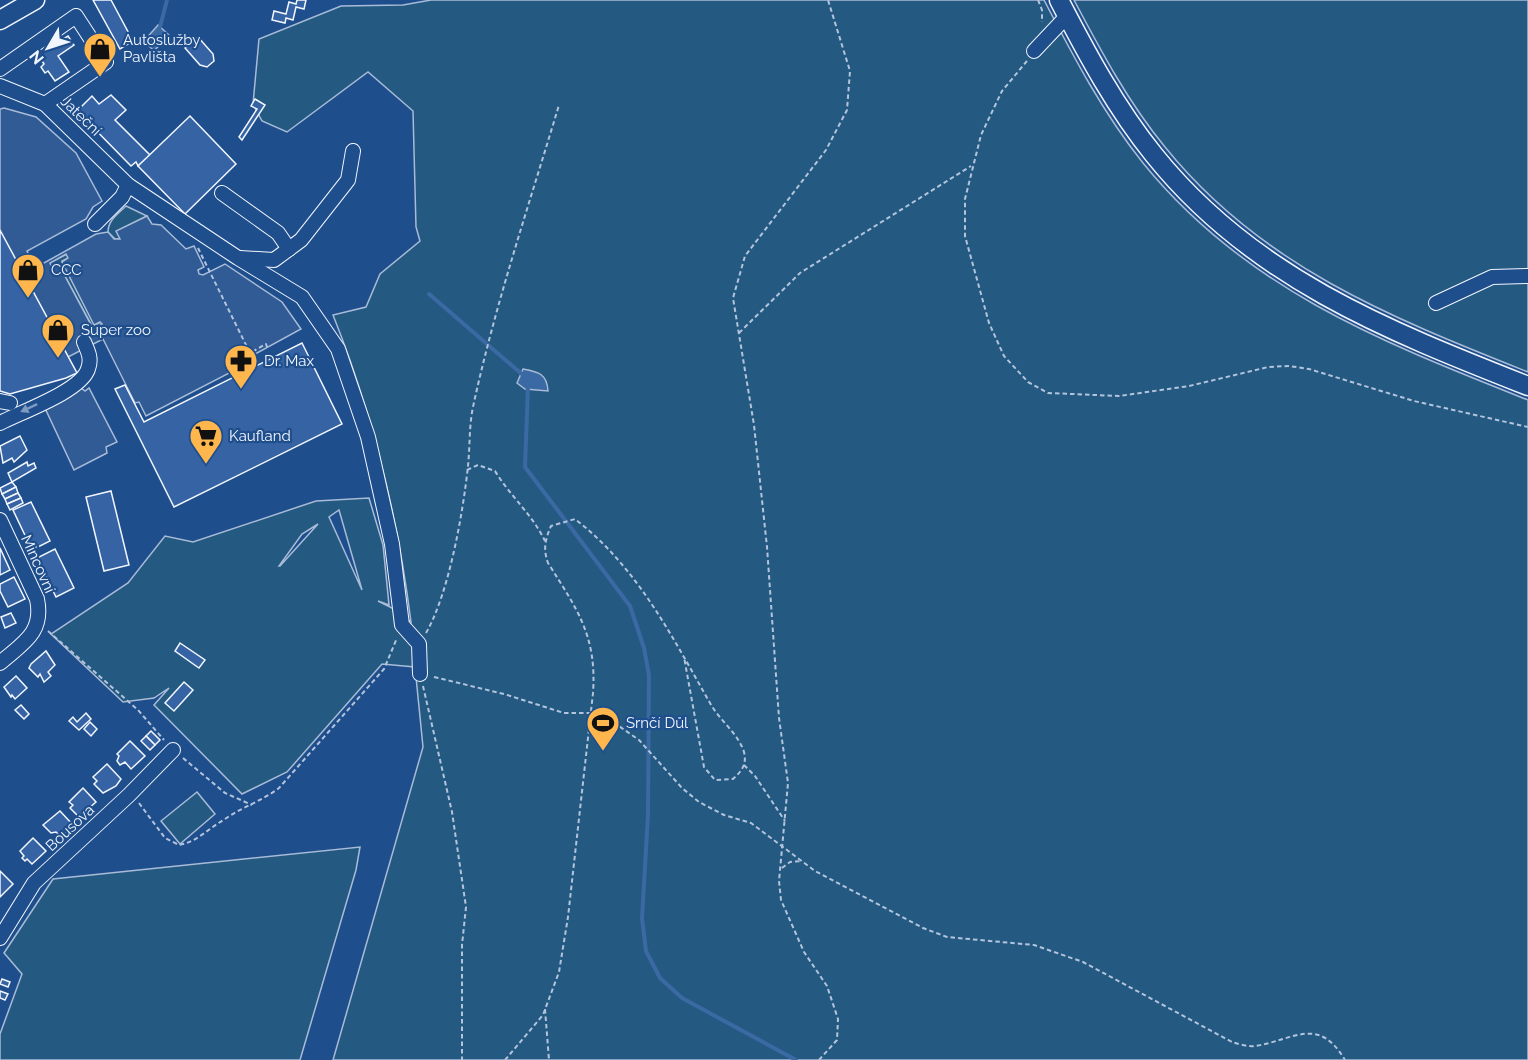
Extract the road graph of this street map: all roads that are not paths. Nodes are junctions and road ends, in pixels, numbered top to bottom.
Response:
1 (35, 0) edge
2 (1063, 8) edge
3 (0, 20) edge
4 (1034, 51) road end
5 (0, 69) edge
6 (0, 86) edge
7 (45, 104) junction
8 (353, 151) dead end
9 (128, 185) junction
10 (222, 193) dead end
11 (95, 224) dead end
12 (289, 249) junction
13 (238, 258) junction
14 (1528, 276) edge
15 (1436, 303) dead end
16 (84, 342) dead end
17 (1528, 386) edge
18 (0, 423) edge
19 (0, 520) edge
20 (0, 663) edge
21 (420, 674) road end
22 (172, 750) road end
23 (0, 938) edge

1 - 3 main road
2 - 4 street
2 - 17 main road
5 - 7 street
6 - 7 street, Jateční
7 - 9 street, Jateční
8 - 12 street
9 - 11 street
9 - 13 street, Jateční
10 - 12 street
12 - 13 street
13 - 21 street, Jateční
14 - 15 street
16 -> 18 street
19 - 20 street, Mincovní
22 - 23 street, Bousova

